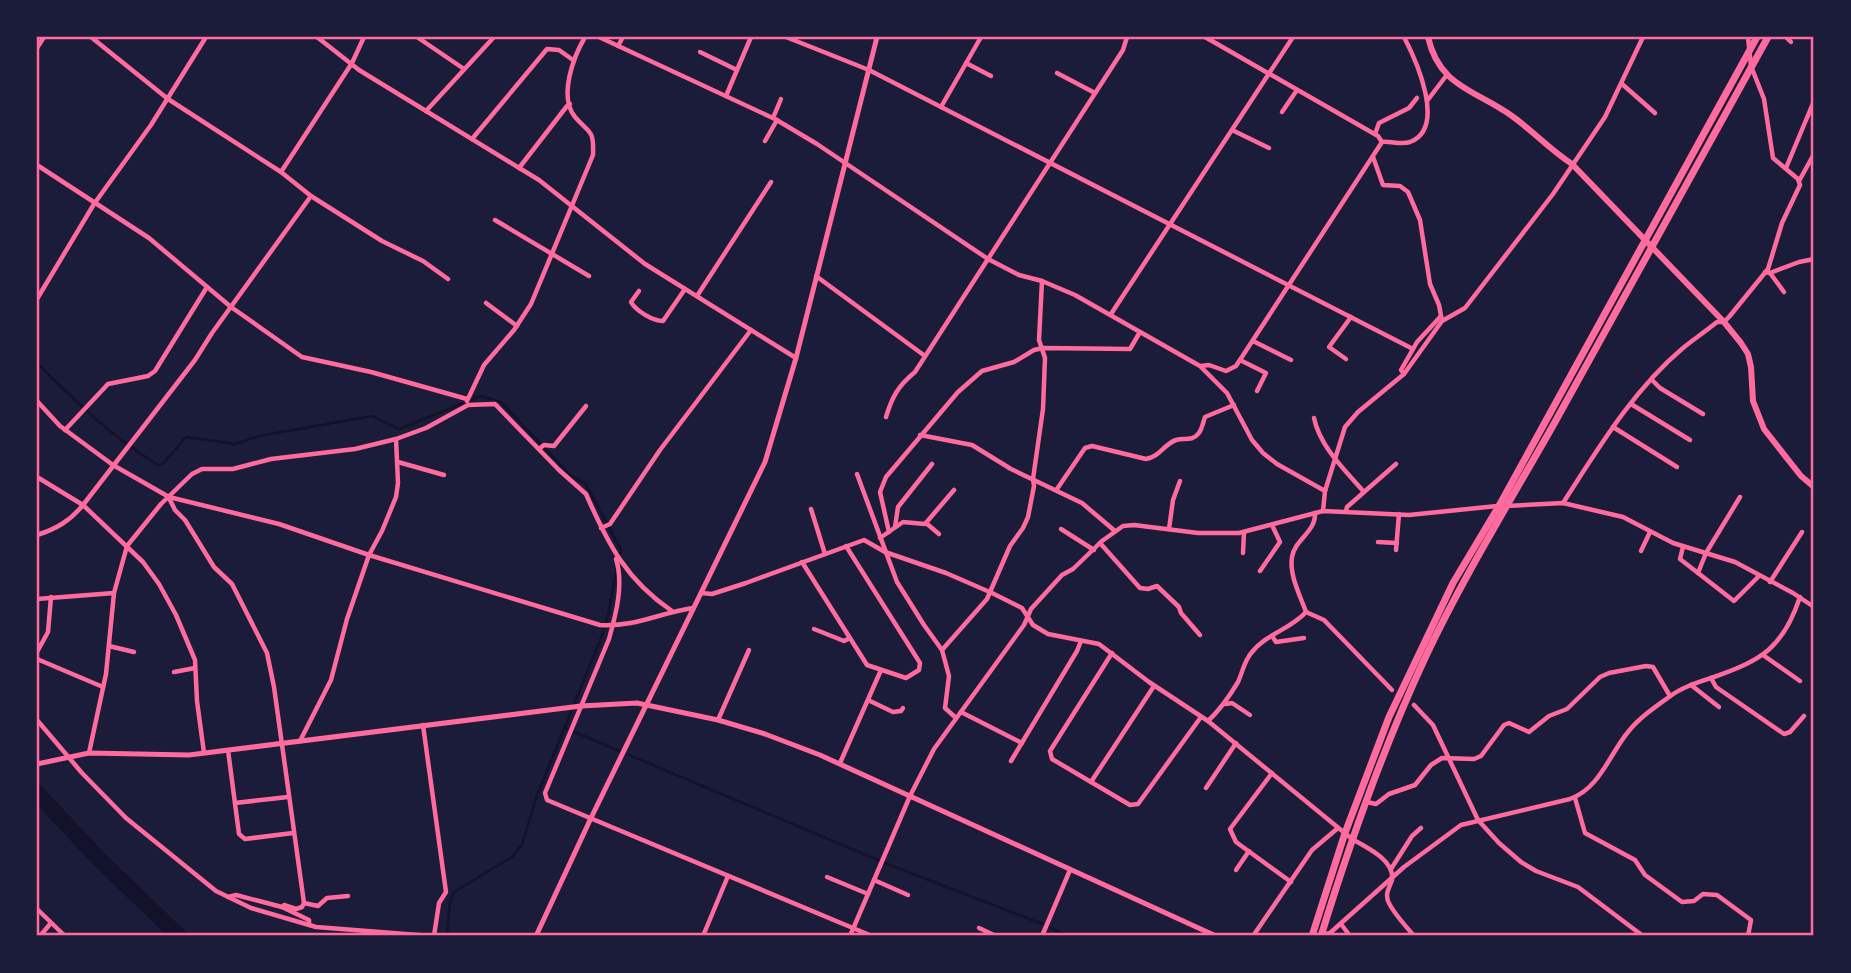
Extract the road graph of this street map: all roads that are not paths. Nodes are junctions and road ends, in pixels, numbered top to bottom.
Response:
1 (44, 37) edge
2 (91, 37) edge
3 (206, 37) edge
4 (317, 37) edge
5 (364, 37) edge
6 (417, 37) edge
7 (494, 37) edge
8 (585, 37) edge
9 (599, 37) edge
10 (623, 37) edge
11 (751, 37) edge
12 (786, 37) edge
13 (877, 37) edge
14 (981, 37) edge
15 (1126, 37) edge
16 (1205, 37) edge
17 (1293, 37) edge
18 (1404, 37) edge
19 (1428, 37) edge
20 (1643, 37) edge
21 (1748, 37) edge
22 (1757, 37) edge
23 (1768, 37) edge
24 (1786, 37) edge
25 (1791, 42) dead end
26 (618, 46) junction
27 (37, 48) edge
28 (1750, 49) junction
29 (700, 52) dead end
30 (573, 60) junction
31 (352, 63) junction
32 (966, 63) junction
33 (1751, 66) junction
34 (464, 69) junction
35 (737, 70) junction
36 (869, 70) junction
37 (1057, 73) dead end
38 (1269, 74) junction
39 (991, 76) dead end
40 (1446, 76) junction
41 (1622, 84) junction
42 (1297, 90) junction
43 (1096, 93) junction
44 (726, 96) junction
45 (1417, 97) dead end
46 (168, 99) junction
47 (781, 99) dead end
48 (1427, 101) junction
49 (1814, 101) edge
50 (570, 104) junction
51 (941, 107) junction
52 (426, 111) junction
53 (1282, 112) dead end
54 (1656, 113) dead end
55 (775, 119) junction
56 (1232, 130) junction
57 (1375, 135) junction
58 (472, 139) junction
59 (765, 141) dead end
60 (1382, 142) junction
61 (1269, 148) dead end
62 (1814, 154) edge
63 (1373, 157) junction
64 (845, 162) junction
65 (1051, 162) junction
66 (1572, 164) junction
67 (37, 165) edge
68 (519, 168) junction
69 (1785, 168) junction
70 (281, 172) junction
71 (1798, 181) junction
72 (771, 183) dead end
73 (311, 196) junction
74 (94, 204) junction
75 (571, 207) junction
76 (495, 220) dead end
77 (1170, 224) junction
78 (1644, 241) junction
79 (1651, 248) junction
80 (553, 253) junction
81 (988, 258) junction
82 (1814, 259) edge
83 (1767, 273) junction
84 (589, 276) dead end
85 (816, 276) junction
86 (448, 279) dead end
87 (1042, 281) junction
88 (1289, 284) junction
89 (207, 287) junction
90 (685, 289) junction
91 (639, 291) dead end
92 (1784, 292) dead end
93 (696, 296) junction
94 (37, 299) edge
95 (486, 303) dead end
96 (231, 307) junction
97 (1111, 314) junction
98 (1351, 317) junction
99 (1441, 319) junction
100 (1724, 322) junction
101 (517, 326) junction
102 (751, 330) junction
103 (1140, 332) junction
104 (1253, 341) junction
105 (1043, 348) junction
106 (1413, 349) junction
107 (925, 356) junction
108 (796, 358) junction
109 (1346, 359) dead end
110 (1240, 360) junction
111 (1291, 360) dead end
112 (1200, 366) junction
113 (1404, 374) junction
114 (1652, 380) junction
115 (1257, 391) dead end
116 (37, 401) edge
117 (468, 402) junction
118 (1632, 404) junction
119 (1234, 405) junction
120 (586, 406) dead end
121 (1703, 414) dead end
122 (886, 417) dead end
123 (1314, 418) dead end
124 (1613, 427) junction
125 (65, 430) junction
126 (920, 435) junction
127 (396, 439) junction
128 (1690, 440) dead end
129 (539, 449) junction
130 (1335, 459) junction
131 (398, 462) junction
132 (932, 464) dead end
133 (1395, 464) dead end
134 (113, 465) junction
135 (1676, 467) dead end
136 (857, 474) dead end
137 (444, 475) dead end
138 (37, 477) edge
139 (1033, 479) junction
140 (1181, 481) dead end
141 (1814, 487) edge
142 (1057, 489) junction
143 (954, 490) dead end
144 (1325, 491) junction
145 (1364, 492) junction
146 (169, 497) junction
147 (1741, 497) dead end
148 (1563, 503) junction
149 (83, 505) junction
150 (1499, 506) junction
151 (1508, 506) junction
152 (811, 509) dead end
153 (1324, 511) junction
154 (1346, 511) junction
155 (1315, 513) junction
156 (1399, 514) junction
157 (926, 523) junction
158 (1272, 525) junction
159 (601, 528) junction
160 (895, 528) junction
161 (1061, 528) dead end
162 (1169, 529) junction
163 (1115, 531) junction
164 (889, 532) junction
165 (1244, 532) junction
166 (1650, 532) junction
167 (1802, 532) dead end
168 (939, 534) dead end
169 (37, 535) edge
170 (880, 538) junction
171 (1378, 542) dead end
172 (1100, 543) junction
173 (1397, 543) junction
174 (127, 546) junction
175 (846, 546) junction
176 (1683, 547) junction
177 (1094, 550) junction
178 (1396, 550) dead end
179 (1640, 551) dead end
180 (886, 552) junction
181 (1243, 553) dead end
182 (1706, 553) junction
183 (825, 554) junction
184 (369, 555) junction
185 (615, 556) junction
186 (802, 562) junction
187 (1260, 571) dead end
188 (1698, 573) junction
189 (1759, 576) junction
190 (1770, 582) junction
191 (989, 592) junction
192 (114, 593) junction
193 (700, 593) junction
194 (51, 597) junction
195 (1800, 597) junction
196 (37, 599) edge
197 (1814, 607) edge
198 (693, 608) junction
199 (672, 611) junction
200 (1306, 612) junction
201 (1028, 618) junction
202 (612, 626) junction
203 (814, 629) dead end
204 (1200, 635) dead end
205 (1272, 636) junction
206 (850, 638) junction
207 (1304, 638) dead end
208 (1081, 641) junction
209 (108, 646) junction
210 (942, 649) junction
211 (749, 650) dead end
212 (37, 652) edge
213 (134, 652) dead end
214 (1112, 653) junction
215 (1763, 655) junction
216 (37, 659) edge
217 (195, 668) junction
218 (881, 670) junction
219 (174, 672) dead end
220 (1711, 678) junction
221 (1800, 681) dead end
222 (1691, 685) junction
223 (1154, 686) junction
224 (103, 687) junction
225 (1392, 690) dead end
226 (1670, 696) junction
227 (868, 700) junction
228 (1226, 704) junction
229 (645, 705) junction
230 (1414, 705) dead end
231 (581, 706) junction
232 (903, 708) dead end
233 (1719, 708) dead end
234 (961, 712) junction
235 (1250, 715) dead end
236 (1202, 716) junction
237 (1804, 716) dead end
238 (956, 718) junction
239 (37, 720) edge
240 (718, 720) junction
241 (1208, 721) junction
242 (424, 725) junction
243 (300, 741) junction
244 (280, 743) junction
245 (1022, 743) junction
246 (1236, 743) junction
247 (228, 750) junction
248 (89, 753) junction
249 (204, 753) junction
250 (66, 758) junction
251 (1449, 758) junction
252 (1011, 761) dead end
253 (840, 763) junction
254 (37, 764) edge
255 (1272, 773) junction
256 (1091, 782) junction
257 (1206, 788) dead end
258 (910, 796) junction
259 (288, 797) junction
260 (1575, 798) junction
261 (1367, 802) junction
262 (235, 803) junction
263 (591, 818) junction
264 (1478, 820) junction
265 (1421, 828) dead end
266 (1342, 831) junction
267 (293, 833) junction
268 (1352, 839) junction
269 (1249, 851) junction
270 (1391, 869) junction
271 (1070, 870) junction
272 (1236, 870) dead end
273 (728, 876) junction
274 (827, 877) dead end
275 (1392, 878) junction
276 (874, 880) junction
277 (1291, 881) junction
278 (868, 894) junction
279 (908, 895) dead end
280 (348, 896) dead end
281 (228, 897) junction
282 (304, 903) junction
283 (282, 907) junction
284 (37, 909) edge
285 (51, 923) junction
286 (1341, 924) junction
287 (309, 925) junction
288 (853, 928) junction
289 (979, 928) dead end
290 (984, 934) edge
291 (40, 936) edge
292 (65, 936) edge
293 (433, 936) edge
294 (536, 936) edge
295 (703, 936) edge
296 (850, 936) edge
297 (872, 936) edge
298 (996, 936) edge
299 (1042, 936) edge
300 (1216, 936) edge
301 (1253, 936) edge
302 (1312, 936) edge
303 (1321, 936) edge
304 (1350, 936) edge
305 (1414, 936) edge
306 (1643, 936) edge
307 (1748, 936) edge

1 - 27 street
2 - 46 street
3 - 46 street
4 - 31 street
5 - 31 street
6 - 34 street
7 - 34 street
8 - 30 street
9 - 26 street
10 - 26 street
11 - 35 street
12 - 36 street
13 - 36 street
14 - 32 street
15 - 43 street
16 - 38 street
17 - 38 street
18 - 48 street
19 - 40 main road
20 - 41 street
21 - 28 street
22 - 28 highway
23 - 33 highway
24 - 25 street
26 - 44 street
28 - 33 street
28 - 78 highway
29 - 35 street
30 - 50 street
30 - 58 street
31 - 52 street
31 - 70 street
32 - 39 street
32 - 51 street
33 - 69 street
33 - 79 highway
34 - 52 street
35 - 44 street
36 - 51 street
36 - 64 street
37 - 43 street
38 - 42 street
38 - 56 street
40 - 48 street
40 - 66 main road
41 - 54 street
41 - 66 street
42 - 53 street
42 - 57 street
43 - 65 street
44 - 55 street
45 - 57 street
46 - 70 street
46 - 74 street
47 - 55 street
48 - 60 street
49 - 69 street
50 - 68 street
50 - 75 street
51 - 65 street
52 - 58 street
55 - 59 street
55 - 64 street
56 - 61 street
56 - 77 street
57 - 60 street
58 - 68 street
60 - 63 street
62 - 71 street
63 - 88 street
63 - 99 street
64 - 81 street
64 - 85 street
65 - 77 street
65 - 81 street
66 - 78 main road
66 - 99 street
67 - 74 street
68 - 75 street
69 - 71 street
70 - 73 street
71 - 83 street
72 - 93 street
73 - 86 street
73 - 96 street
74 - 89 street
74 - 94 street
75 - 80 street
75 - 90 street
76 - 80 street
77 - 88 street
77 - 97 street
78 - 79 main road
78 - 150 highway
79 - 100 main road
79 - 151 highway
80 - 84 street
80 - 101 street
81 - 87 street
81 - 107 street
82 - 83 street
83 - 92 street
83 - 100 street
85 - 107 street
85 - 108 street
87 - 97 street
87 - 105 street
88 - 98 street
88 - 104 street
89 - 96 street
89 - 125 street
90 - 91 street
90 - 93 street
93 - 102 street
95 - 101 street
96 - 117 street
96 - 134 street
97 - 103 street
98 - 106 street
98 - 109 street
99 - 106 street
99 - 113 street
100 - 114 street
100 - 141 main road
101 - 117 street
102 - 108 street
102 - 159 street
103 - 105 street
103 - 112 street
104 - 110 street
104 - 111 street
105 - 126 street
105 - 139 street
106 - 113 street
107 - 122 street
108 - 193 street
110 - 112 street
110 - 115 street
112 - 119 street
113 - 130 street
114 - 118 street
114 - 121 street
116 - 125 street
117 - 127 street
117 - 129 street
118 - 124 street
118 - 128 street
119 - 142 street
119 - 144 street
120 - 129 street
123 - 130 street
124 - 135 street
124 - 148 street
125 - 134 street
126 - 139 street
126 - 164 street
127 - 131 street
127 - 146 street
129 - 159 street
130 - 144 street
130 - 145 street
131 - 137 street
131 - 184 street
132 - 160 street
133 - 145 street
134 - 146 street
134 - 149 street
136 - 170 street
138 - 149 street
139 - 142 street
139 - 191 street
140 - 162 street
142 - 163 street
143 - 157 street
144 - 153 street
145 - 154 street
146 - 174 street
146 - 184 street
146 - 244 street
147 - 182 street
148 - 151 street
148 - 166 street
149 - 169 street
149 - 174 street
150 - 151 street
150 - 156 street
150 - 266 highway
151 - 261 highway
152 - 183 street
153 - 154 street
153 - 155 street
154 - 156 street
155 - 158 street
155 - 200 street
156 - 173 street
157 - 160 street
157 - 168 street
158 - 165 street
158 - 187 street
159 - 185 street
160 - 164 street
161 - 177 street
162 - 163 street
162 - 165 street
163 - 172 street
164 - 170 street
165 - 181 street
166 - 176 street
166 - 179 street
167 - 190 street
170 - 180 street
171 - 173 street
172 - 177 street
172 - 204 street
173 - 178 street
174 - 192 street
174 - 217 street
175 - 180 street
175 - 183 street
175 - 218 street
176 - 182 street
176 - 188 street
177 - 201 street
180 - 191 street
180 - 210 street
182 - 188 street
182 - 189 street
183 - 186 street
184 - 202 street
184 - 243 street
185 - 199 street
185 - 202 street
186 - 193 street
186 - 206 street
188 - 189 street
189 - 190 street
190 - 195 street
191 - 201 street
191 - 210 street
192 - 194 street
192 - 209 street
193 - 198 street
194 - 196 street
194 - 212 street
195 - 197 street
195 - 215 street
198 - 199 street
198 - 229 street
199 - 202 street
200 - 205 street
200 - 225 street
201 - 208 street
201 - 234 street
202 - 231 street
203 - 206 street
205 - 207 street
205 - 228 street
206 - 218 street
208 - 214 street
208 - 245 street
209 - 213 street
209 - 224 street
210 - 238 street
211 - 240 street
214 - 223 street
214 - 256 street
215 - 220 street
215 - 221 street
216 - 224 street
217 - 219 street
217 - 249 street
218 - 227 street
220 - 222 street
220 - 237 street
222 - 226 street
222 - 233 street
223 - 236 street
223 - 256 street
224 - 248 street
226 - 251 street
226 - 260 street
227 - 232 street
227 - 253 street
228 - 235 street
228 - 241 street
229 - 231 street
229 - 240 street
229 - 263 street
230 - 251 street
231 - 242 street
231 - 263 street
234 - 238 street
234 - 245 street
236 - 241 street
236 - 256 street
238 - 258 street
239 - 250 street
240 - 253 street
241 - 246 street
242 - 243 street
242 - 293 street
243 - 244 street
244 - 247 street
244 - 259 street
245 - 252 street
246 - 255 street
246 - 257 street
247 - 249 street
247 - 262 street
248 - 249 street
248 - 250 street
250 - 254 street
250 - 281 street
251 - 261 street
251 - 264 street
253 - 258 street
255 - 266 street
255 - 269 street
258 - 271 street
258 - 276 street
259 - 262 street
259 - 267 street
260 - 264 street
260 - 307 street
261 - 268 highway
262 - 267 street
263 - 273 street
263 - 294 street
264 - 275 street
264 - 306 street
265 - 270 street
266 - 268 street
266 - 277 street
266 - 302 highway
267 - 282 street
268 - 270 street
268 - 303 highway
269 - 272 street
269 - 277 street
270 - 275 street
271 - 299 street
271 - 300 street
273 - 288 street
273 - 295 street
274 - 278 street
275 - 286 street
275 - 305 street
276 - 278 street
276 - 279 street
277 - 301 street
278 - 288 street
280 - 282 street
281 - 283 street
281 - 287 street
282 - 283 street
283 - 287 street
284 - 285 street
285 - 291 street
285 - 292 street
286 - 303 street
286 - 304 street
287 - 293 street
288 - 296 street
288 - 297 street
289 - 290 street
290 - 298 street

